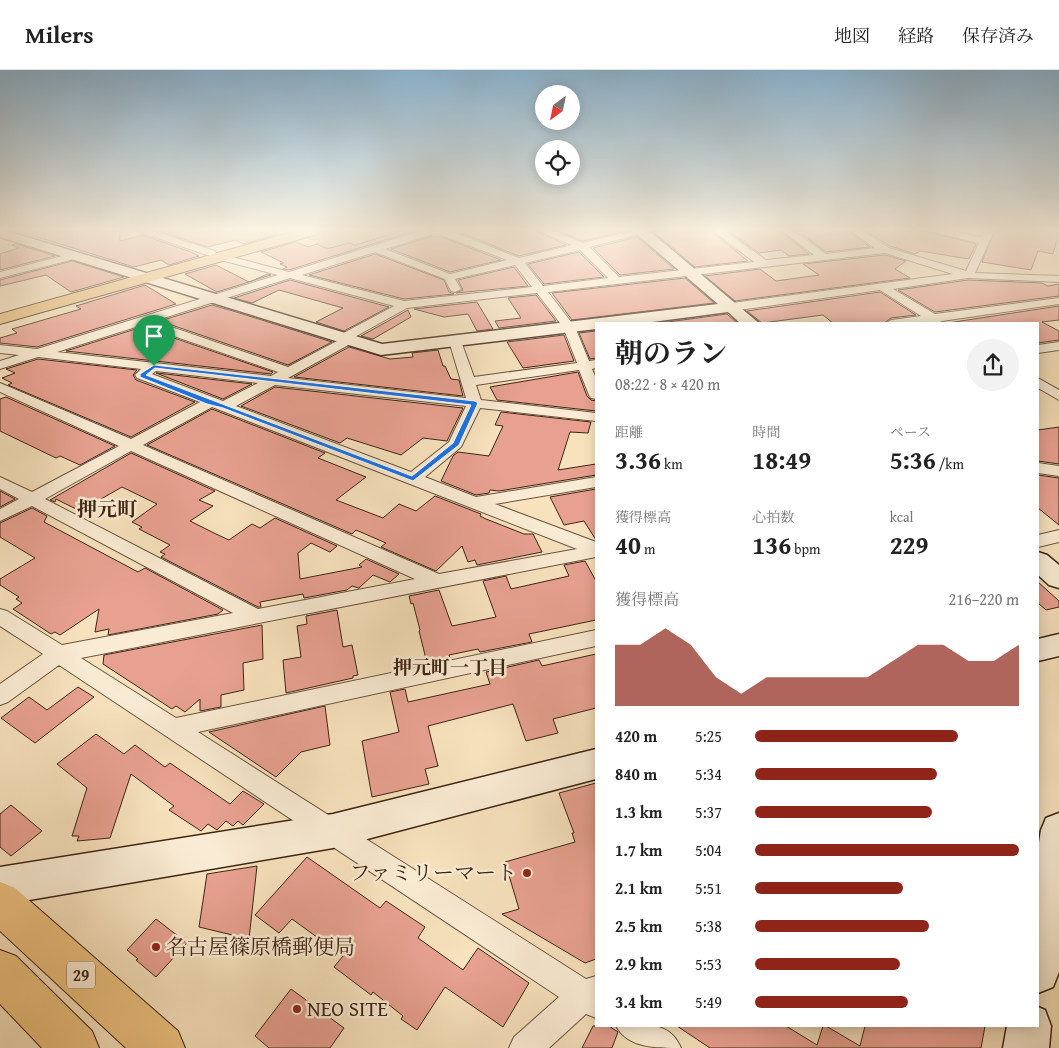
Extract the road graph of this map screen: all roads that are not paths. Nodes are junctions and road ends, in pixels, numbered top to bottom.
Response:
1 (135, 275) edge
2 (144, 275) edge
3 (290, 275) joint
4 (441, 275) edge
5 (463, 275) edge
6 (528, 275) edge
7 (611, 275) edge
8 (669, 275) edge
9 (694, 275) edge
10 (969, 275) joint
11 (139, 276) junction
12 (449, 278) junction
13 (1059, 279) edge
14 (617, 281) junction
15 (882, 288) junction
16 (540, 290) junction
17 (213, 299) junction
18 (460, 299) junction
19 (1059, 301) edge
20 (404, 305) junction
21 (732, 307) junction
22 (0, 311) edge
23 (0, 319) edge
24 (142, 321) junction
25 (937, 321) edge
26 (610, 322) edge
27 (750, 322) edge
28 (922, 322) edge
29 (595, 324) edge
30 (569, 327) junction
31 (345, 340) junction
32 (455, 341) junction
33 (1059, 346) edge
34 (0, 349) edge
35 (1039, 349) edge
36 (39, 353) junction
37 (0, 365) edge
38 (591, 365) edge
39 (154, 366) junction
40 (290, 372) junction
41 (274, 380) junction
42 (469, 382) junction
43 (1039, 383) edge
44 (0, 388) edge
45 (595, 389) edge
46 (1059, 395) edge
47 (1039, 398) edge
48 (209, 403) junction
49 (475, 403) junction
50 (225, 406) junction
51 (595, 417) edge
52 (130, 445) junction
53 (1039, 468) edge
54 (1059, 471) edge
55 (413, 479) junction
56 (0, 482) edge
57 (595, 482) edge
58 (32, 499) junction
59 (475, 503) junction
60 (0, 516) edge
61 (1059, 536) edge
62 (1039, 541) edge
63 (595, 550) edge
64 (595, 550) edge
65 (1039, 562) edge
66 (1059, 579) edge
67 (439, 582) junction
68 (0, 616) edge
69 (257, 617) junction
70 (595, 638) edge
71 (1059, 645) edge
72 (1039, 650) edge
73 (59, 654) junction
74 (0, 696) edge
75 (174, 728) junction
76 (595, 764) edge
77 (333, 831) junction
78 (1054, 840) edge
79 (0, 886) edge
80 (0, 902) edge
81 (1039, 964) edge
82 (0, 972) edge
83 (592, 996) edge
84 (634, 1027) edge
85 (1029, 1027) edge
86 (75, 1048) edge
87 (161, 1048) edge
88 (525, 1048) edge
89 (665, 1048) edge
90 (1026, 1048) edge

1 - 11 street
2 - 11 main road
3 - 17 street
3 - 20 street
4 - 12 street
5 - 12 street
6 - 16 street
7 - 14 street
8 - 14 street
9 - 21 street
10 - 13 street
10 - 15 street
11 - 17 street
11 - 22 main road
11 - 23 main road
12 - 18 street
14 - 16 street
15 - 21 street
15 - 25 street
16 - 18 street
16 - 30 street
17 - 24 street
17 - 31 street
18 - 20 street
19 - 25 street
20 - 31 street
21 - 26 street
21 - 27 street
24 - 36 street
24 - 40 street
25 - 28 street
29 - 30 street
30 - 32 street
30 - 38 street
31 - 32 street
31 - 40 street
32 - 42 street
33 - 35 street
34 - 36 street
36 - 37 street
36 - 39 street
38 - 42 street
38 - 45 street
39 - 41 street
39 - 48 street
40 - 41 street
41 - 49 street
41 - 50 street
42 - 49 street
43 - 46 street
44 - 52 street
46 - 47 street
48 - 50 street
48 - 52 street
49 - 51 street
49 - 55 street
50 - 55 street
52 - 58 street
52 - 67 street
53 - 54 street
55 - 59 street
56 - 58 street
57 - 59 street
58 - 60 street
58 - 69 street
59 - 64 street
61 - 62 street
63 - 67 street
65 - 66 street
67 - 69 street
68 - 73 street
69 - 73 street
70 - 75 street
71 - 72 street
73 - 74 street
73 - 75 street
75 - 77 street
76 - 77 street
77 - 79 street
77 - 83 street
78 - 81 street
80 - 87 main road, 29
82 - 86 main road
83 - 88 street
84 - 89 street
85 - 90 street

